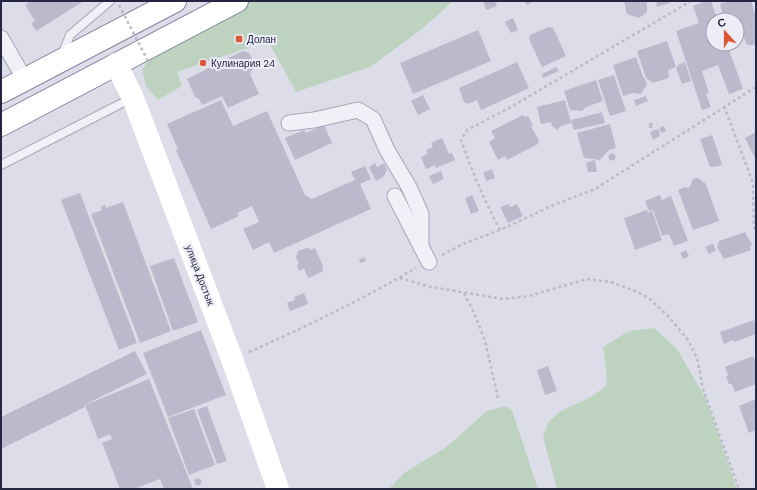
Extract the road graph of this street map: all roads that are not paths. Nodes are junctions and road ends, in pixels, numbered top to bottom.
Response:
1 (110, 1) edge
2 (174, 1) edge
3 (237, 1) edge
4 (1, 38) edge
5 (60, 61) junction
6 (116, 64) junction
7 (25, 80) junction
8 (1, 92) edge
9 (133, 98) junction
10 (289, 123) dead end
11 (1, 125) edge
12 (1, 166) edge
13 (395, 196) dead end
14 (422, 248) junction
15 (429, 262) road end
16 (278, 489) edge

1 - 5 lane
2 - 5 main road
3 - 6 main road
4 - 7 street
5 - 7 main road
6 - 9 main road, улица Достык
6 - 11 main road
7 - 8 main road
9 - 12 lane
9 - 16 main road, улица Достык
10 - 14 street
13 - 14 street
14 - 15 street

